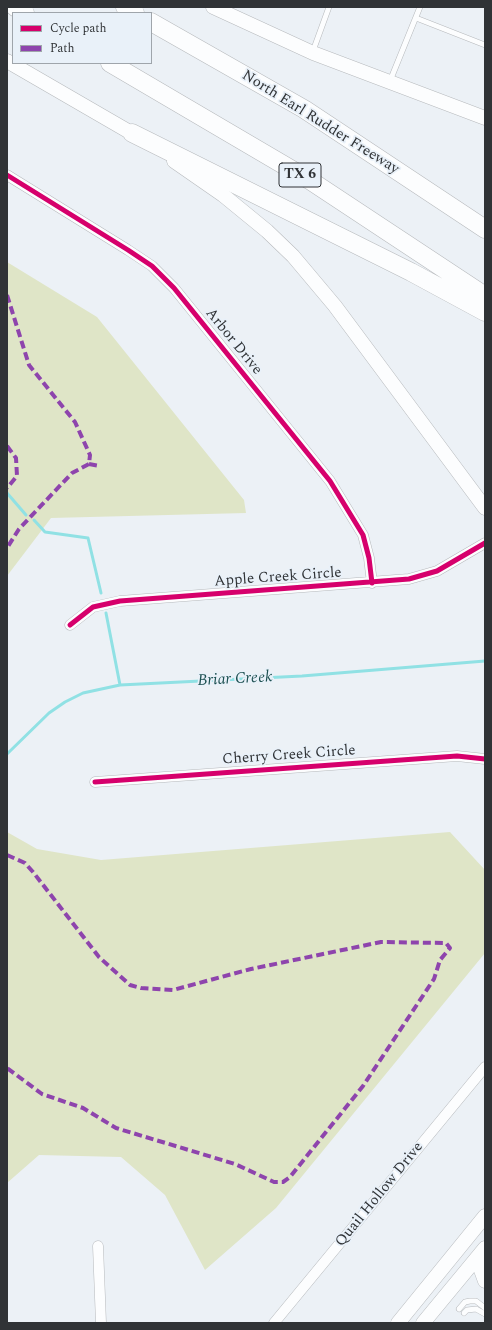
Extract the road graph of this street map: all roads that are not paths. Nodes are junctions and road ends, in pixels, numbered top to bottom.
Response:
1 (213, 7) edge
2 (329, 7) edge
3 (420, 7) edge
4 (416, 18) junction
5 (152, 23) edge
6 (485, 45) edge
7 (313, 53) junction
8 (12, 64) edge
9 (112, 64) edge
10 (390, 82) junction
11 (485, 118) edge
12 (132, 133) junction
13 (7, 175) edge
14 (485, 229) edge
15 (485, 296) edge
16 (485, 312) edge
17 (485, 508) edge
18 (485, 543) edge
19 (372, 583) junction
20 (70, 625) dead end
21 (485, 759) edge
22 (95, 782) dead end
23 (485, 1067) edge
24 (485, 1216) edge
25 (98, 1246) dead end
26 (460, 1246) junction
27 (482, 1256) edge
28 (485, 1281) edge
29 (485, 1308) edge
30 (459, 1309) dead end
31 (464, 1313) dead end
32 (485, 1314) edge
33 (101, 1323) edge
34 (274, 1323) edge
35 (398, 1323) edge
36 (423, 1323) edge

1 - 7 main road
2 - 7 lane
3 - 4 lane
4 - 6 lane
4 - 10 lane
5 - 14 highway, North Earl Rudder Freeway
7 - 10 main road
8 - 12 main road
9 - 15 highway, TX 6
10 - 11 main road
12 - 16 highway
12 - 17 main road
13 - 19 street, Arbor Drive
18 - 19 street, Apple Creek Circle
19 - 20 street, Apple Creek Circle
21 - 22 street, Cherry Creek Circle
23 - 34 street, Quail Hollow Drive
24 - 26 main road
25 - 33 street
26 - 27 main road
26 - 35 main road
27 - 28 main road
27 - 36 main road
29 - 30 lane
31 - 32 lane

